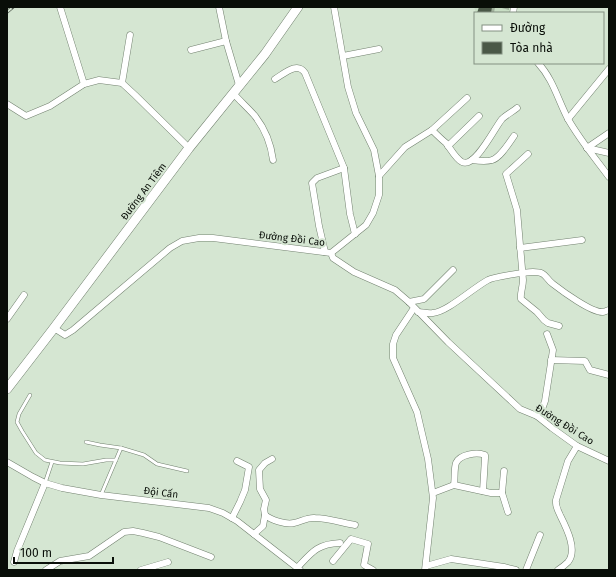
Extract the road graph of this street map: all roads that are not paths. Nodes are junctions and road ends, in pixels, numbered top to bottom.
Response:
1 (60, 7) edge
2 (219, 7) edge
3 (298, 7) edge
4 (334, 7) edge
5 (130, 35) dead end
6 (226, 42) junction
7 (191, 50) dead end
8 (379, 50) dead end
9 (343, 56) junction
10 (539, 64) edge
11 (609, 69) edge
12 (275, 79) dead end
13 (122, 83) junction
14 (84, 84) junction
15 (240, 85) junction
16 (233, 93) junction
17 (467, 98) dead end
18 (7, 104) edge
19 (517, 108) dead end
20 (479, 116) dead end
21 (568, 119) junction
22 (432, 130) junction
23 (609, 134) edge
24 (514, 136) dead end
25 (448, 146) junction
26 (189, 148) junction
27 (587, 148) junction
28 (609, 153) edge
29 (528, 154) dead end
30 (273, 160) dead end
31 (472, 160) junction
32 (344, 168) junction
33 (379, 176) junction
34 (609, 177) edge
35 (355, 234) junction
36 (582, 240) dead end
37 (520, 248) junction
38 (328, 252) junction
39 (453, 270) dead end
40 (522, 274) junction
41 (24, 295) dead end
42 (409, 302) junction
43 (416, 310) junction
44 (609, 310) edge
45 (7, 319) edge
46 (559, 326) dead end
47 (54, 328) junction
48 (547, 334) dead end
49 (552, 360) junction
50 (609, 375) edge
51 (7, 389) edge
52 (30, 395) dead end
53 (537, 416) junction
54 (86, 442) dead end
55 (577, 446) junction
56 (121, 448) junction
57 (116, 460) junction
58 (272, 460) dead end
59 (237, 461) dead end
60 (609, 461) edge
61 (7, 462) edge
62 (52, 462) junction
63 (188, 471) dead end
64 (504, 471) dead end
65 (45, 483) junction
66 (454, 485) junction
67 (483, 491) junction
68 (502, 493) junction
69 (101, 494) junction
70 (433, 494) junction
71 (508, 512) dead end
72 (265, 515) junction
73 (232, 518) junction
74 (355, 525) dead end
75 (254, 534) junction
76 (540, 535) dead end
77 (340, 543) dead end
78 (211, 557) dead end
79 (334, 560) dead end
80 (14, 562) dead end
81 (168, 562) dead end
82 (425, 568) edge
83 (299, 569) edge
84 (46, 570) edge
85 (141, 570) edge
86 (373, 570) edge
87 (516, 570) edge
88 (526, 570) edge
89 (558, 570) edge

1 - 14 street
2 - 6 street
3 - 15 main road, Đường An Tiêm
4 - 9 street
5 - 13 street
6 - 7 street
6 - 15 street
8 - 9 street
9 - 33 street
10 - 21 street
11 - 21 street
12 - 32 street
13 - 14 street
13 - 26 street
14 - 18 street
15 - 16 main road, Đường An Tiêm
16 - 26 main road, Đường An Tiêm
16 - 30 street
17 - 22 street
19 - 31 street
20 - 25 street
21 - 27 street
22 - 25 street
22 - 33 street
23 - 27 street
24 - 31 street
25 - 31 street
26 - 47 main road, Đường An Tiêm
27 - 28 street
27 - 34 street
29 - 37 street
32 - 35 street
32 - 38 street
33 - 35 street
35 - 38 street
36 - 37 street
37 - 40 street
38 - 42 street, Đường Đồi Cao
38 - 47 street, Đường Đồi Cao
39 - 42 street
40 - 43 street
40 - 44 street
40 - 46 street
41 - 45 street
42 - 43 street, Đường Đồi Cao
43 - 53 street, Đường Đồi Cao
43 - 70 street
47 - 51 main road, Đường An Tiêm
48 - 49 street
49 - 50 street
49 - 53 street
52 - 62 lane
53 - 55 street, Đường Đồi Cao
54 - 56 lane
55 - 60 street, Đường Đồi Cao
55 - 89 street
56 - 57 lane
56 - 63 lane
57 - 62 lane
57 - 69 lane
58 - 72 street
59 - 73 street
61 - 65 street, Đội Cấn
62 - 65 lane
64 - 68 street
65 - 69 street, Đội Cấn
65 - 80 street
66 - 67 street
66 - 67 street
66 - 70 street
67 - 68 street
68 - 71 street
69 - 73 street, Đội Cấn
70 - 82 street
72 - 74 street
72 - 75 street
73 - 75 street, Đội Cấn
75 - 83 street, Đội Cấn
76 - 88 street
77 - 83 street
78 - 84 street
79 - 86 street
81 - 85 street
82 - 87 street

